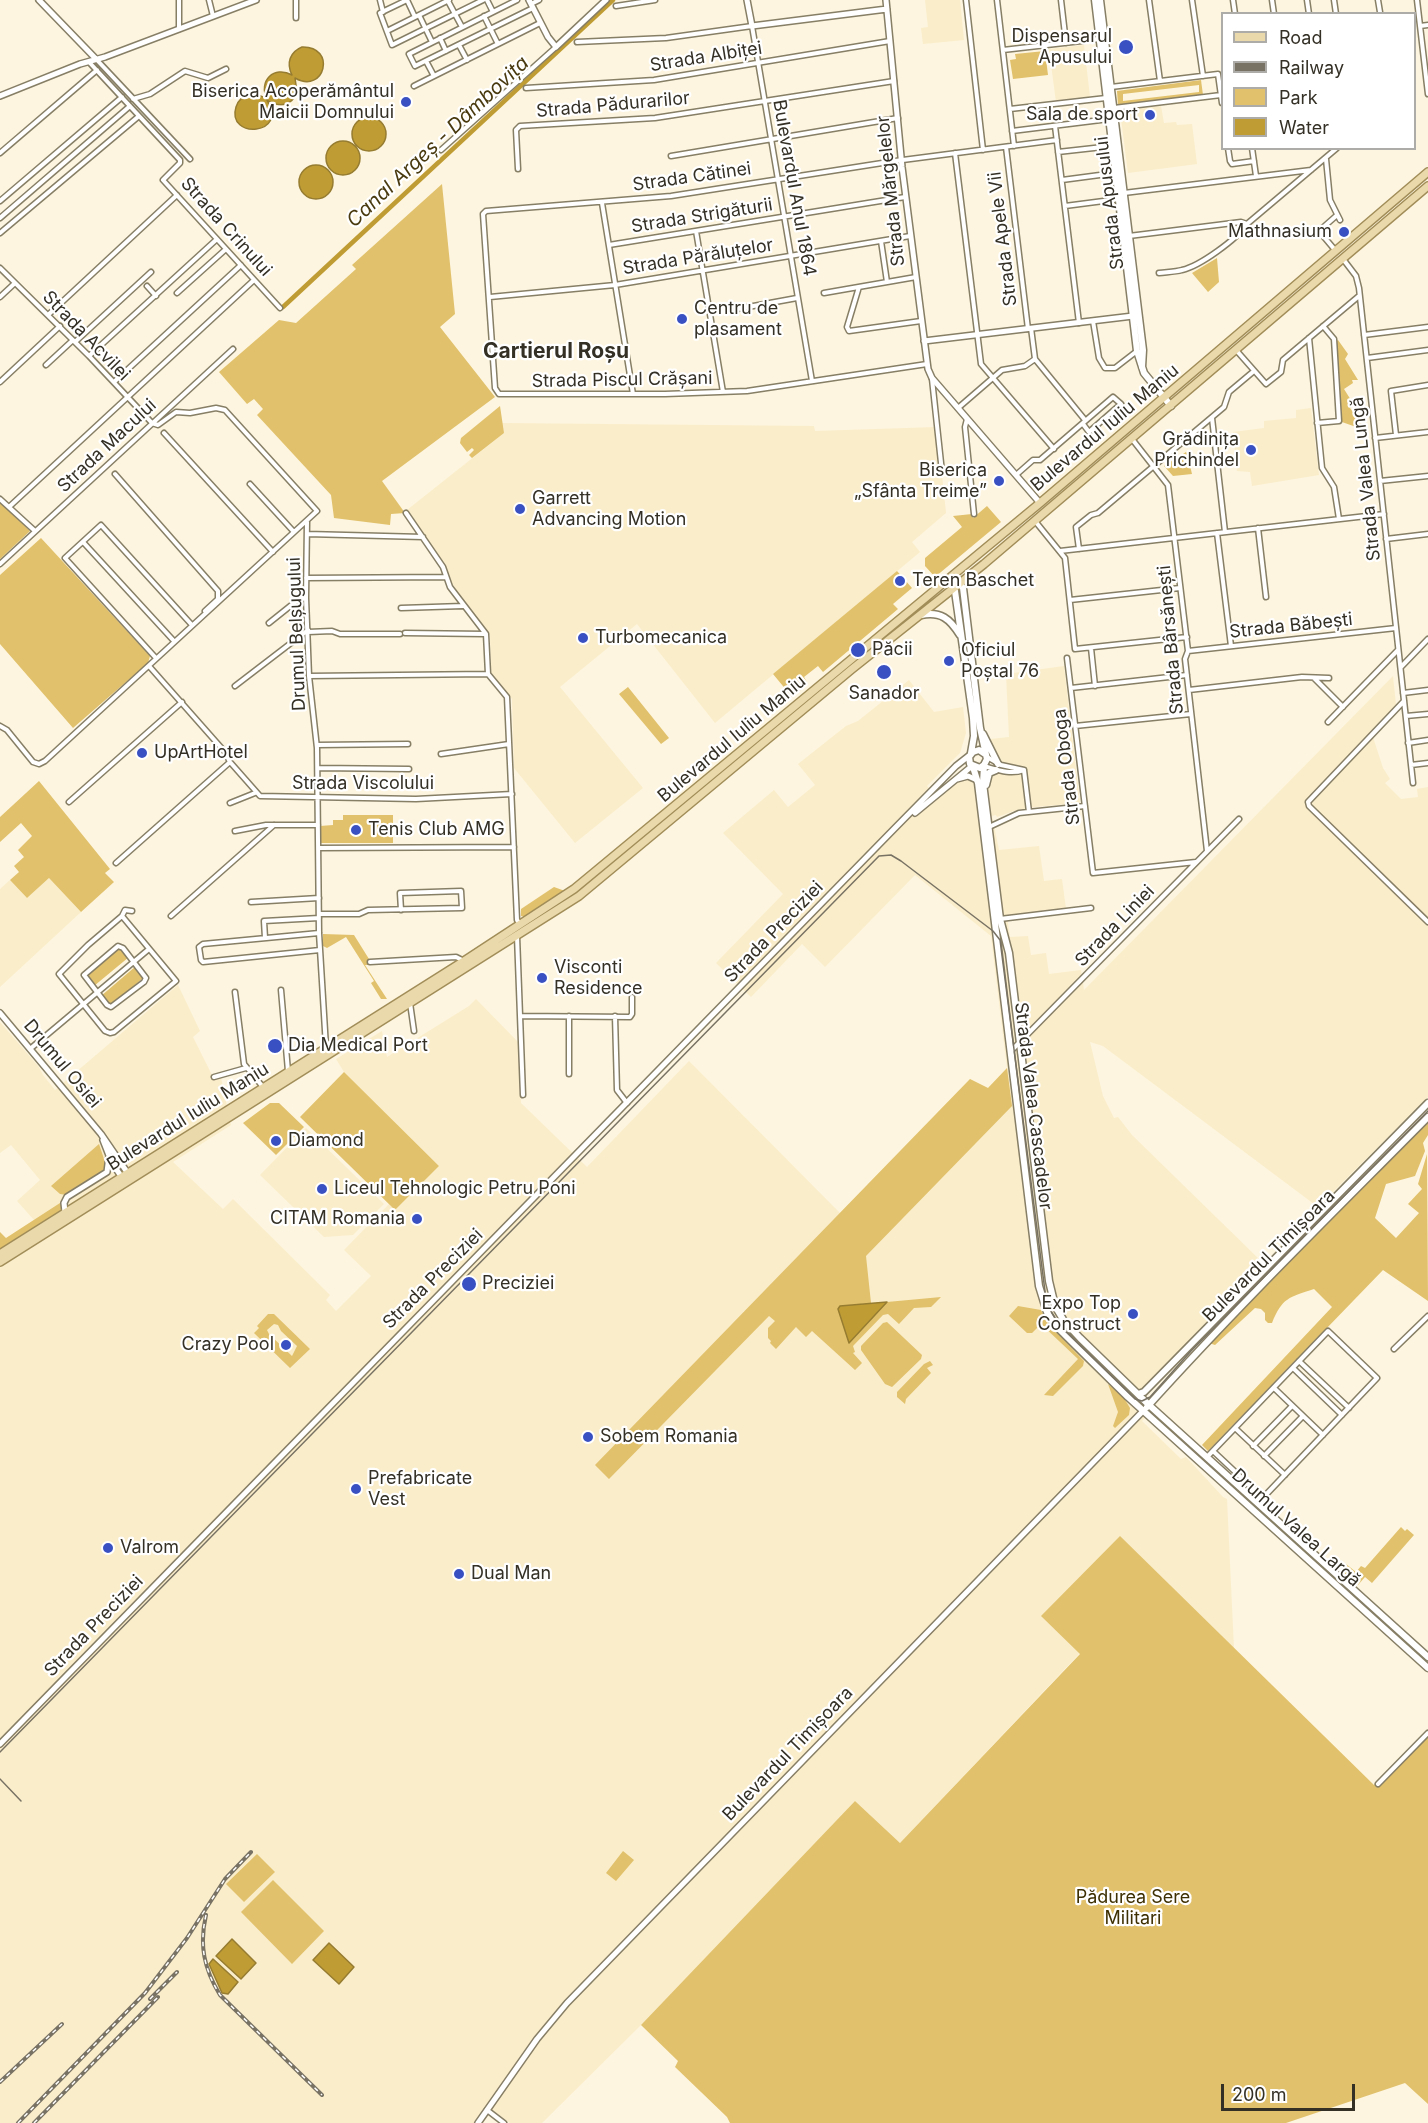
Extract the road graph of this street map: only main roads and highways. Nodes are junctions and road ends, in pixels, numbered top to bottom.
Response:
1 (1095, 0) edge
2 (1100, 0) edge
3 (1102, 39) junction
4 (1109, 97) junction
5 (1428, 172) edge
6 (1118, 173) junction
7 (1428, 186) edge
8 (1122, 197) junction
9 (1336, 251) junction
10 (1343, 259) junction
11 (1136, 316) junction
12 (1164, 398) junction
13 (1171, 405) junction
14 (951, 577) junction
15 (957, 585) junction
16 (918, 615) junction
17 (962, 638) junction
18 (980, 728) junction
19 (970, 754) junction
20 (986, 755) junction
21 (973, 766) junction
22 (984, 766) junction
23 (985, 798) junction
24 (522, 928) junction
25 (466, 964) junction
26 (345, 1040) junction
27 (1428, 1103) edge
28 (233, 1110) junction
29 (1428, 1117) edge
30 (1378, 1154) junction
31 (1385, 1160) junction
32 (1035, 1173) junction
33 (1026, 1174) junction
34 (126, 1178) junction
35 (1042, 1225) junction
36 (1032, 1226) junction
37 (0, 1254) edge
38 (0, 1262) edge
39 (1067, 1324) junction
40 (1060, 1330) junction
41 (1141, 1395) junction
42 (1149, 1405) junction
43 (1138, 1406) junction
44 (1143, 1411) junction
45 (1351, 1587) junction
46 (1345, 1593) junction
47 (1358, 1593) junction
48 (1352, 1599) junction
49 (1428, 1657) edge
50 (1428, 1668) edge

1 - 3 main road, Strada Apusului
2 - 3 main road, Strada Apusului
3 - 4 main road, Strada Apusului
4 - 6 main road, Strada Apusului
4 - 6 main road, Strada Apusului
5 - 9 main road, Bulevardul Iuliu Maniu
6 - 8 main road, Strada Apusului
7 - 10 main road, Bulevardul Iuliu Maniu
8 - 11 main road, Strada Apusului
8 - 11 main road, Strada Apusului
9 - 10 main road
9 - 12 main road, Bulevardul Iuliu Maniu
10 - 13 main road, Bulevardul Iuliu Maniu
11 - 12 main road, Strada Apusului
12 - 13 main road, Strada Apusului
12 - 14 main road, Bulevardul Iuliu Maniu
13 - 15 main road, Bulevardul Iuliu Maniu
14 - 15 main road
14 - 24 main road, Bulevardul Iuliu Maniu
15 - 16 main road, Bulevardul Iuliu Maniu
15 - 17 main road
15 - 18 main road
16 - 17 main road
16 - 24 main road, Bulevardul Iuliu Maniu
17 - 19 main road
18 - 20 main road
18 - 23 main road
19 - 20 main road
19 - 21 main road
20 - 22 main road
21 - 22 main road
21 - 33 main road, Strada Valea Cascadelor
22 - 23 main road, Strada Valea Cascadelor
23 - 32 main road, Strada Valea Cascadelor
24 - 25 main road, Bulevardul Iuliu Maniu
24 - 25 main road, Bulevardul Iuliu Maniu
25 - 26 main road, Bulevardul Iuliu Maniu
25 - 26 main road, Bulevardul Iuliu Maniu
26 - 28 main road, Bulevardul Iuliu Maniu
26 - 28 main road, Bulevardul Iuliu Maniu
27 - 30 main road, Bulevardul Timișoara
28 - 34 main road, Bulevardul Iuliu Maniu
29 - 31 main road, Bulevardul Timișoara
30 - 31 main road
30 - 41 main road, Bulevardul Timișoara
31 - 42 main road, Bulevardul Timișoara
32 - 33 main road
32 - 35 main road, Strada Valea Cascadelor
33 - 36 main road, Strada Valea Cascadelor
34 - 37 main road, Bulevardul Iuliu Maniu
34 - 38 main road, Bulevardul Iuliu Maniu
35 - 36 main road
35 - 39 main road, Strada Valea Cascadelor
36 - 40 main road, Strada Valea Cascadelor
39 - 40 main road
39 - 41 main road, Strada Valea Cascadelor
40 - 43 main road, Strada Valea Cascadelor
41 - 42 main road, Strada Valea Cascadelor
41 - 43 main road
41 - 44 main road
42 - 44 main road, Bulevardul Timișoara
42 - 45 main road, Drumul Valea Largă
43 - 44 main road, Strada Valea Cascadelor
44 - 46 main road, Drumul Valea Largă
45 - 46 main road
45 - 47 main road, Drumul Valea Largă
46 - 48 main road, Drumul Valea Largă
47 - 48 main road
47 - 49 main road, Drumul Valea Largă
48 - 50 main road, Drumul Valea Largă

